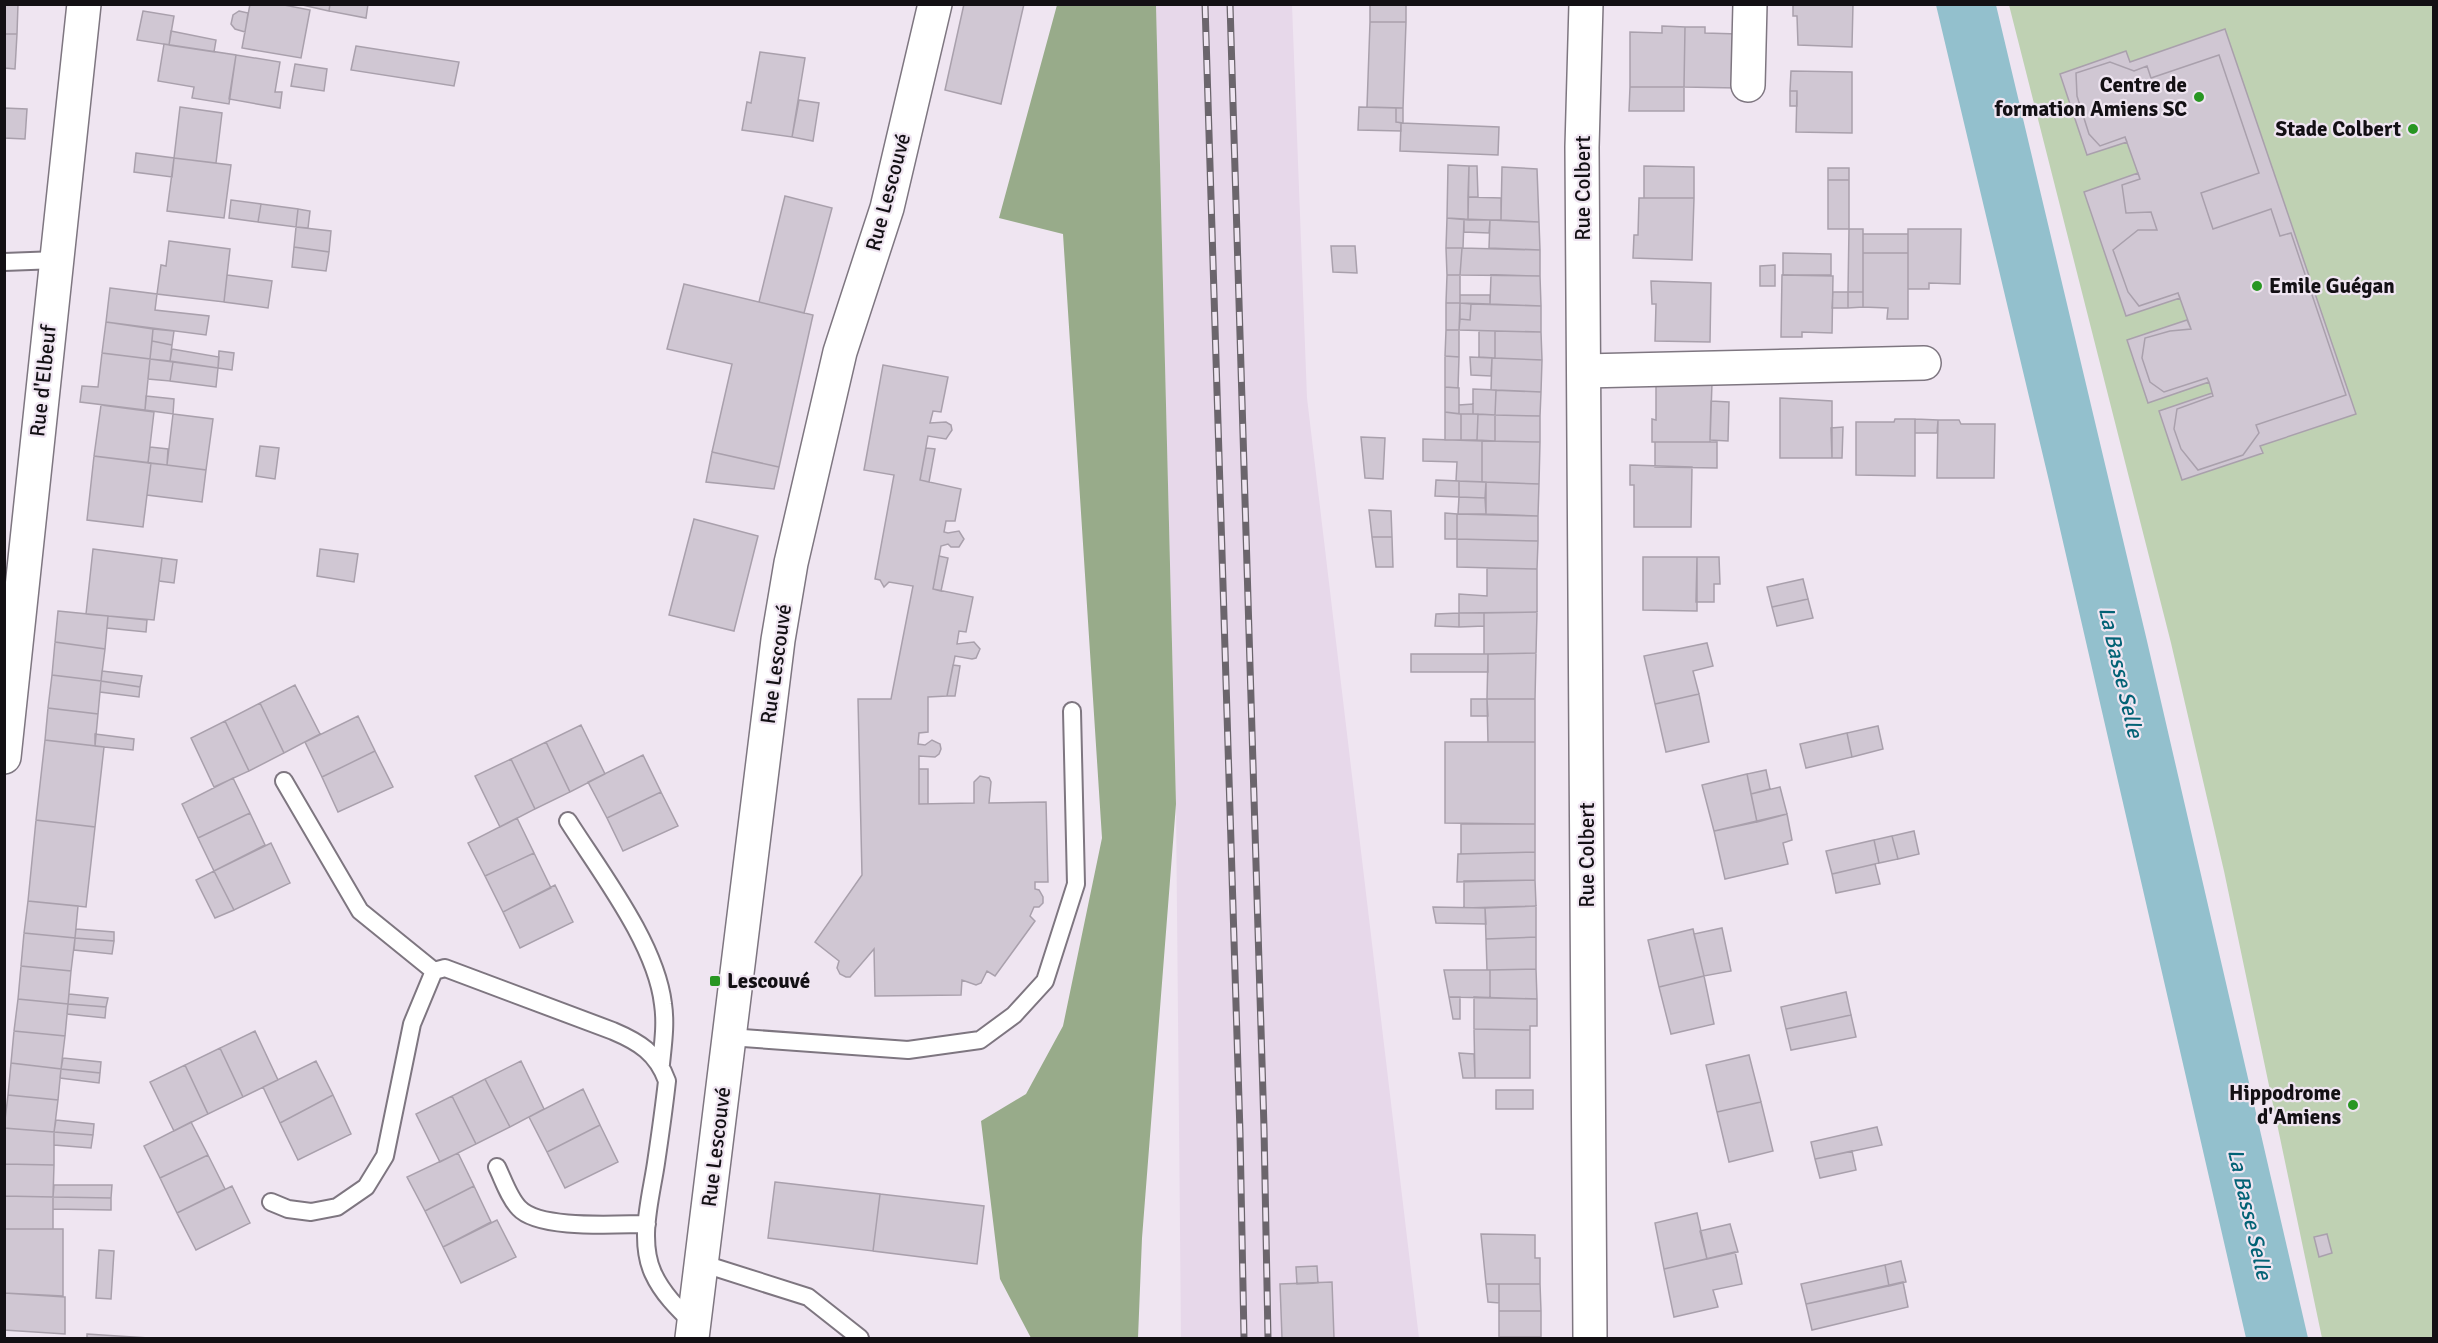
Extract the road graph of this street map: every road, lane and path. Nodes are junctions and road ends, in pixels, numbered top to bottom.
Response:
1 (84, 4) edge
2 (935, 4) edge
3 (1586, 4) edge
4 (1750, 4) edge
5 (1748, 85) dead end
6 (57, 260) junction
7 (4, 262) edge
8 (1924, 363) dead end
9 (1584, 372) junction
10 (1072, 711) dead end
11 (4, 757) edge
12 (284, 782) dead end
13 (568, 821) dead end
14 (434, 971) junction
15 (729, 1037) junction
16 (661, 1064) junction
17 (497, 1167) dead end
18 (271, 1202) dead end
19 (647, 1224) junction
20 (701, 1263) junction
21 (693, 1331) edge
22 (860, 1338) edge
23 (1590, 1338) edge

1 - 6 street, Rue d'Elbeuf
2 - 15 street, Rue Lescouvé
3 - 9 street, Rue Colbert
4 - 5 street
6 - 7 lane
6 - 11 street, Rue d'Elbeuf
8 - 9 street
9 - 23 street, Rue Colbert
10 - 15 lane
12 - 14 lane
13 - 16 lane
14 - 16 lane
14 - 18 lane
15 - 20 street, Rue Lescouvé
16 - 19 lane
17 - 19 lane
19 - 21 lane
20 - 21 street, Rue Lescouvé
20 - 22 lane

